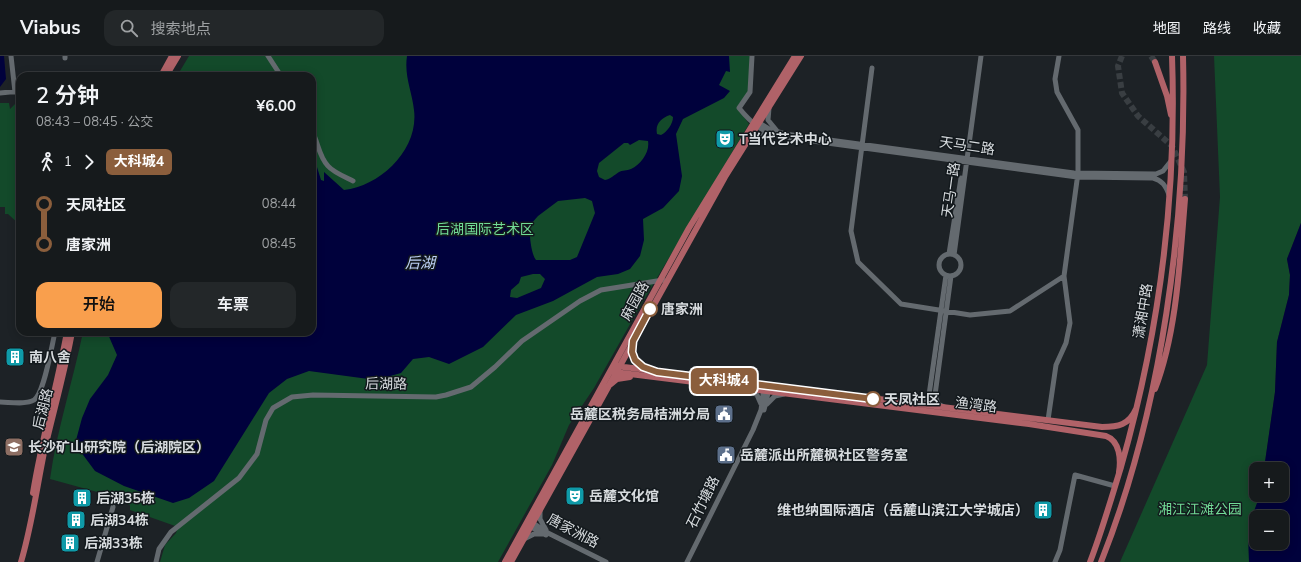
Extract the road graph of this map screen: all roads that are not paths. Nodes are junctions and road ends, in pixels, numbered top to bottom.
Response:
1 (11, 56) edge
2 (172, 56) edge
3 (178, 56) edge
4 (268, 56) edge
5 (752, 56) edge
6 (795, 56) edge
7 (801, 56) edge
8 (977, 56) edge
9 (981, 56) edge
10 (1059, 56) edge
11 (1172, 56) edge
12 (1183, 56) edge
13 (1155, 62) tunnel mouth
14 (872, 68) dead end
15 (163, 72) edge
16 (168, 72) edge
17 (278, 72) edge
18 (16, 85) edge
19 (16, 91) edge
20 (0, 94) edge
21 (769, 106) junction
22 (756, 123) junction
23 (1173, 128) junction
24 (777, 134) junction
25 (316, 138) edge
26 (748, 140) junction
27 (862, 146) junction
28 (1172, 159) junction
29 (966, 160) junction
30 (1078, 175) junction
31 (353, 181) dead end
32 (1169, 196) junction
33 (1185, 199) tunnel mouth
34 (952, 255) junction
35 (948, 275) junction
36 (1064, 276) junction
37 (663, 280) junction
38 (944, 311) junction
39 (54, 336) edge
40 (66, 336) edge
41 (71, 336) edge
42 (633, 341) junction
43 (615, 369) junction
44 (657, 372) junction
45 (646, 376) junction
46 (607, 389) junction
47 (744, 389) junction
48 (766, 389) junction
49 (787, 394) junction
50 (0, 402) edge
51 (1149, 403) junction
52 (916, 405) junction
53 (947, 408) junction
54 (1136, 409) junction
55 (762, 410) junction
56 (1048, 420) junction
57 (1119, 472) junction
58 (1115, 486) junction
59 (113, 507) dead end
60 (541, 508) junction
61 (529, 523) junction
62 (547, 534) junction
63 (524, 540) junction
64 (17, 562) edge
65 (21, 562) edge
66 (97, 562) edge
67 (156, 562) edge
68 (505, 562) edge
69 (511, 562) edge
70 (601, 562) edge
71 (606, 562) edge
72 (689, 562) edge
73 (1055, 562) edge
74 (1090, 562) edge
75 (1101, 562) edge

1 - 18 street
2 - 15 main road
3 - 16 main road
4 - 17 street
5 - 22 street
6 - 22 main road, 麻园路
7 - 21 main road, 麻园路
8 - 29 street, 天马一路
9 - 29 street, 天马一路
10 - 30 street
11 - 23 main road, 潇湘中路
12 - 51 main road, 潇湘中路
13 - 23 main road
14 - 27 street
19 - 20 street
21 - 22 main road, 麻园路
21 - 24 street
22 - 24 street
22 - 26 main road, 麻园路
22 - 37 main road, 麻园路
23 - 28 main road, 潇湘中路
24 - 26 street
24 - 27 street, 天马二路
25 - 31 street
26 - 37 main road, 麻园路
27 - 29 street, 天马二路
27 - 38 street
28 - 30 street, 天马二路
28 - 32 main road, 潇湘中路
29 - 30 street, 天马二路
29 - 34 street, 天马一路
30 - 32 street
30 - 36 street
32 - 54 main road, 潇湘中路
33 - 51 main road
34 - 35 street, 天马一路
34 - 35 street, 天马一路
35 - 38 street, 天马一路
36 - 38 street
36 - 56 street
37 - 42 main road, 麻园路
37 - 43 main road, 麻园路
37 - 67 street, 后湖路
38 - 52 street, 天马一路
38 - 53 street, 天马一路
39 - 50 street
40 - 64 main road, 后湖路
41 - 65 main road, 后湖路
42 - 43 main road, 麻园路
42 - 44 main road
43 - 44 main road, 渔湾路
43 - 45 main road, 渔湾路
43 - 46 main road, 麻园路
43 - 61 main road, 麻园路
44 - 48 main road, 渔湾路
45 - 46 main road
45 - 47 main road, 渔湾路
46 - 60 main road, 麻园路
47 - 48 main road, 渔湾路
47 - 55 street
48 - 49 main road, 渔湾路
48 - 52 main road, 渔湾路
48 - 55 street, 石竹塘路
49 - 55 street
49 - 57 main road, 渔湾路
51 - 75 main road, 潇湘中路
52 - 53 main road, 渔湾路
53 - 56 main road, 渔湾路
54 - 56 main road, 渔湾路
54 - 57 main road, 潇湘中路
55 - 72 street, 石竹塘路
57 - 58 main road, 潇湘中路
58 - 73 street
58 - 74 main road, 潇湘中路
59 - 66 street
60 - 61 main road, 麻园路
60 - 62 street
61 - 62 street, 唐家洲路
61 - 63 main road, 麻园路
61 - 68 main road, 麻园路
62 - 63 street
62 - 70 street, 唐家洲路
62 - 71 street, 唐家洲路
63 - 69 main road, 麻园路

